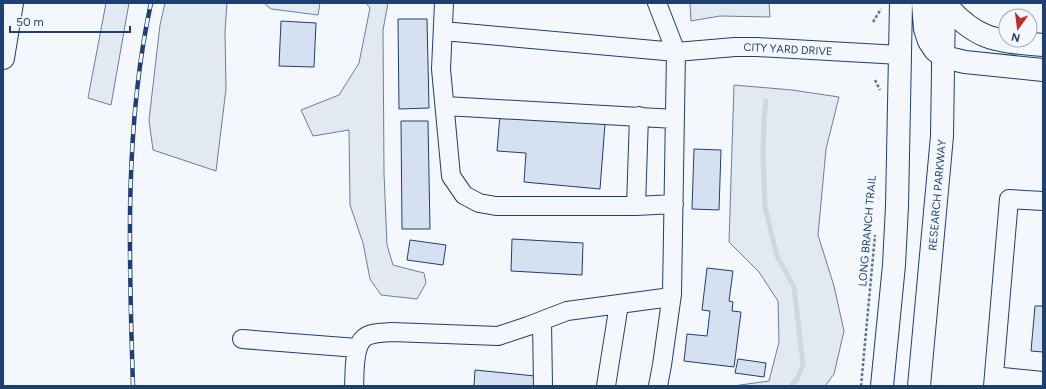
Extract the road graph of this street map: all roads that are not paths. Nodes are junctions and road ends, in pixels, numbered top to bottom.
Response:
1 (12, 3) edge
2 (444, 3) edge
3 (657, 3) edge
4 (923, 3) edge
5 (944, 3) edge
6 (891, 5) edge
7 (443, 31) junction
8 (1043, 45) edge
9 (676, 52) junction
10 (900, 55) junction
11 (944, 57) junction
12 (3, 58) edge
13 (1043, 70) edge
14 (445, 106) junction
15 (640, 116) junction
16 (675, 118) junction
17 (1043, 202) edge
18 (674, 204) junction
19 (636, 206) junction
20 (671, 297) junction
21 (618, 304) junction
22 (542, 321) junction
23 (242, 339) dead end
24 (357, 348) junction
25 (993, 381) edge
26 (1043, 381) edge
27 (354, 386) edge
28 (543, 386) edge
29 (606, 386) edge
30 (658, 386) edge
31 (882, 386) edge
32 (920, 386) edge

1 - 12 main road
2 - 7 street
3 - 9 street
4 - 11 main road
5 - 8 main road
5 - 11 main road, RESEARCH PARKWAY
6 - 10 main road
7 - 9 street, CITY YARD DRIVE
7 - 14 street
9 - 10 street, CITY YARD DRIVE
9 - 16 street
10 - 31 main road
11 - 13 main road
11 - 32 main road, RESEARCH PARKWAY
14 - 15 street
14 - 19 street
15 - 16 street
15 - 19 street
16 - 18 street
17 - 25 street
18 - 19 street
18 - 20 street
20 - 21 street
20 - 30 street
21 - 22 street
21 - 29 street
22 - 24 street
22 - 28 street
23 - 24 street
24 - 27 street
25 - 26 street

